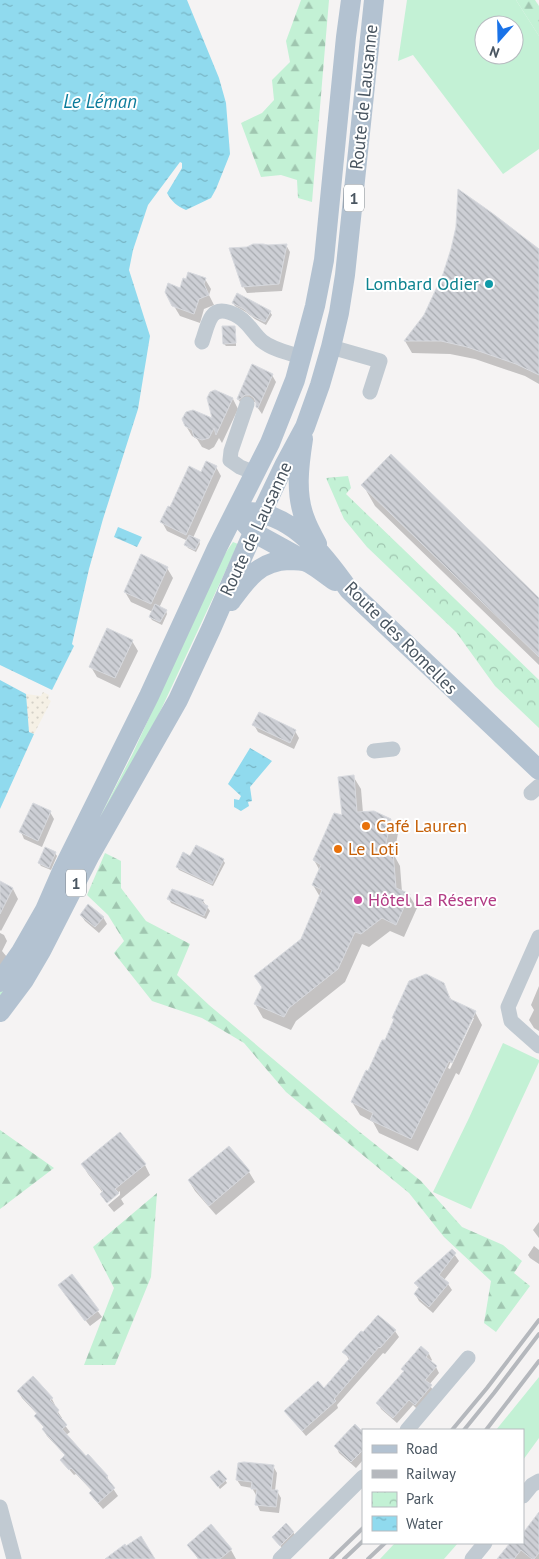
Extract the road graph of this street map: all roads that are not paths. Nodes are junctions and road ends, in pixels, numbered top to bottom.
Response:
1 (351, 0) edge
2 (374, 0) edge
3 (202, 342) dead end
4 (331, 347) junction
5 (304, 348) junction
6 (370, 392) dead end
7 (247, 404) dead end
8 (304, 427) junction
9 (255, 473) junction
10 (236, 511) junction
11 (262, 512) junction
12 (253, 532) junction
13 (316, 560) junction
14 (211, 629) junction
15 (393, 749) dead end
16 (374, 751) dead end
17 (539, 770) edge
18 (539, 937) edge
19 (0, 982) edge
20 (0, 1012) edge
21 (539, 1046) edge
22 (468, 1358) dead end
23 (408, 1429) edge
24 (362, 1478) edge
25 (539, 1481) edge
26 (524, 1495) edge
27 (0, 1507) edge
28 (484, 1544) edge
29 (14, 1559) edge
30 (280, 1559) edge
31 (472, 1559) edge

1 - 5 main road, Route de Lausanne / 1
2 - 4 main road, Route de Lausanne / 1
3 - 5 street
4 - 5 main road
4 - 6 street
4 - 8 main road, Route de Lausanne / 1
5 - 9 main road, Route de Lausanne / 1
7 - 9 street
8 - 11 main road, Route de Lausanne / 1
8 - 13 main road
9 - 10 main road, Route de Lausanne / 1
10 - 11 main road
10 - 12 main road
10 - 19 main road, Route de Lausanne / 1
11 - 12 main road, Route de Lausanne / 1
11 - 13 main road
12 - 13 main road
12 - 14 main road, Route de Lausanne / 1
13 - 14 main road
13 - 17 main road, Route des Romelles
14 - 20 main road, Route de Lausanne / 1
15 - 16 street
18 - 21 street
22 - 23 street
24 - 30 street
25 - 26 street
27 - 29 street
28 - 31 street

